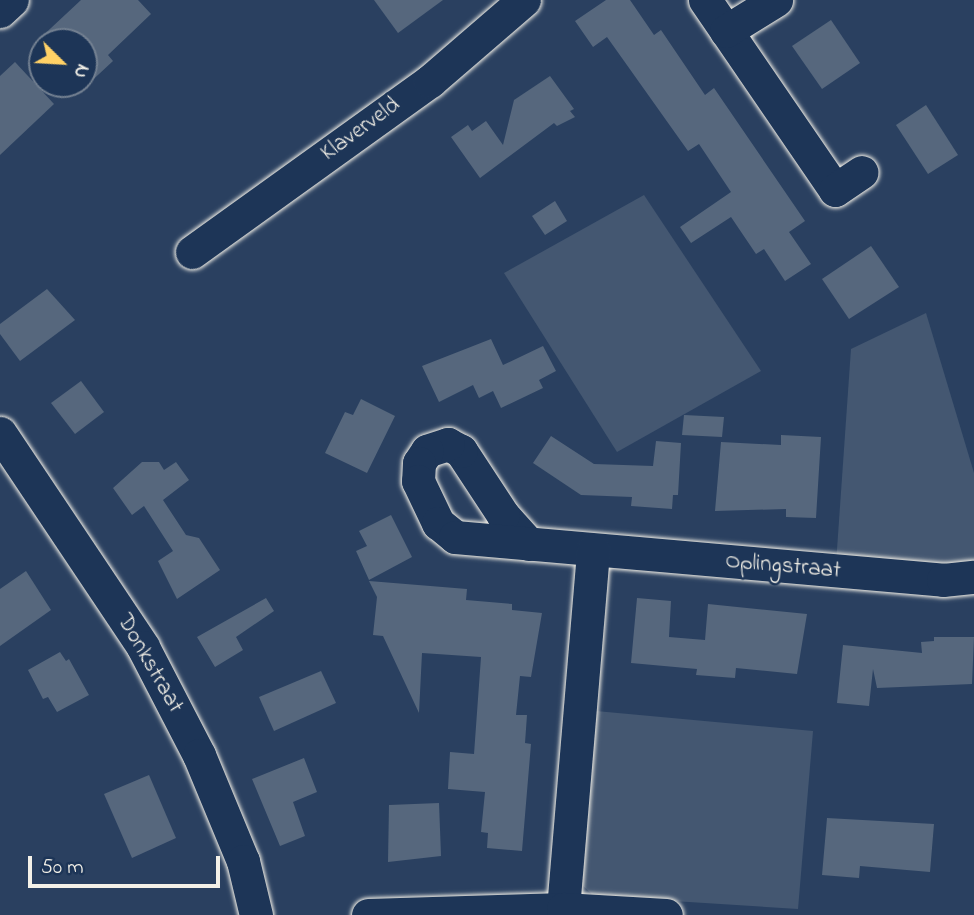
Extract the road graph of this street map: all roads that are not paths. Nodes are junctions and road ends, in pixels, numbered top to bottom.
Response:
1 (12, 0) edge
2 (524, 0) edge
3 (705, 0) edge
4 (776, 0) edge
5 (0, 11) edge
6 (726, 31) junction
7 (862, 172) dead end
8 (192, 252) dead end
9 (0, 433) edge
10 (530, 544) dead end
11 (593, 551) junction
12 (974, 577) edge
13 (563, 909) junction
14 (256, 915) edge
15 (368, 915) edge
16 (666, 915) edge

1 - 5 street
2 - 8 street, Klaverveld
3 - 6 street
4 - 6 street
6 - 7 street
9 - 14 street, Donkstraat
10 - 11 street, Oplingstraat
11 - 12 street, Oplingstraat
11 - 13 street
13 - 15 street
13 - 16 street

